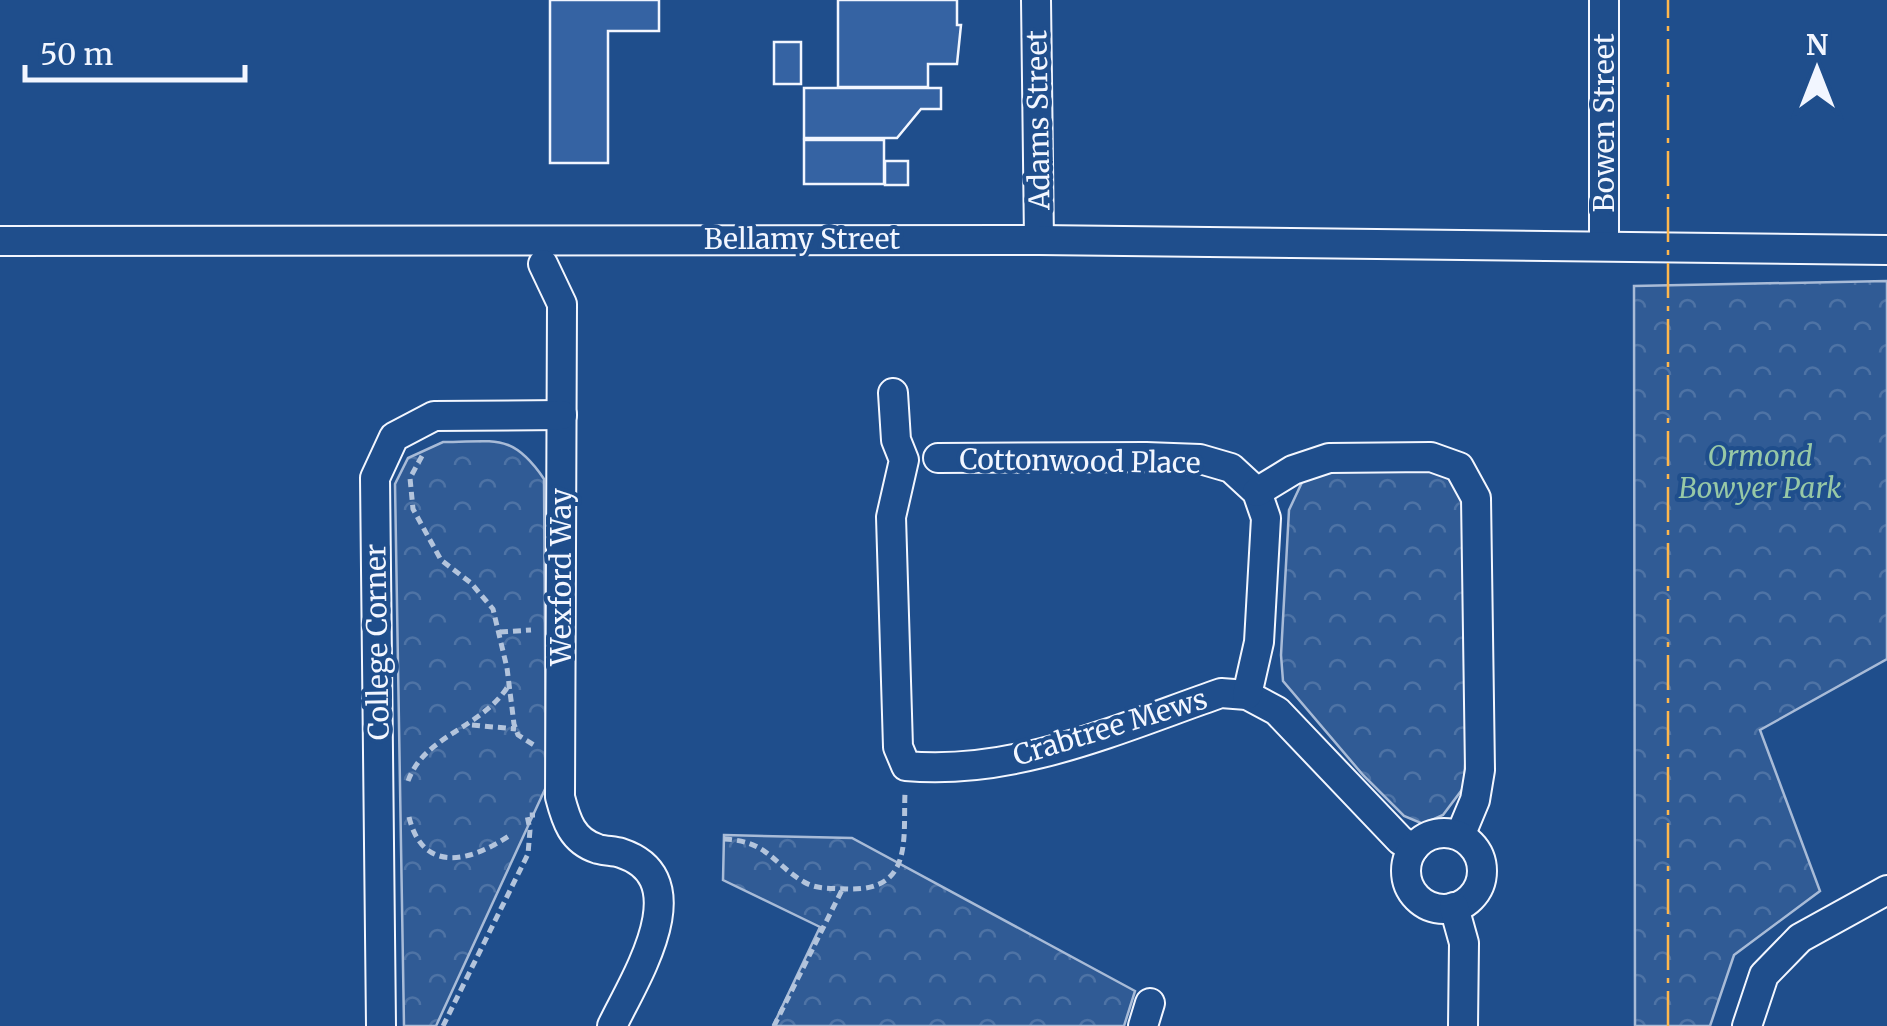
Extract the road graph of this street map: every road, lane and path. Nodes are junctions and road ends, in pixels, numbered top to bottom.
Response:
1 (1036, 0) edge
2 (1604, 0) edge
3 (1039, 240) junction
4 (0, 241) edge
5 (1604, 245) junction
6 (1887, 250) edge
7 (542, 264) dead end
8 (893, 393) dead end
9 (562, 415) junction
10 (430, 449) dead end
11 (938, 458) dead end
12 (1256, 492) junction
13 (508, 685) junction
14 (1248, 695) junction
15 (469, 725) junction
16 (516, 730) junction
17 (544, 759) dead end
18 (906, 766) junction
19 (406, 787) dead end
20 (542, 806) dead end
21 (408, 812) dead end
22 (509, 836) dead end
23 (1460, 836) junction
24 (724, 839) dead end
25 (1414, 848) junction
26 (843, 888) junction
27 (1887, 890) edge
28 (1454, 907) junction
29 (382, 1026) edge
30 (443, 1026) edge
31 (612, 1026) edge
32 (774, 1026) edge
33 (1463, 1026) edge
34 (1746, 1026) edge

1 - 3 street, Adams Street
2 - 5 street, Bowen Street
3 - 4 street, Bellamy Street
3 - 5 street, Bellamy Street
5 - 6 street, Bellamy Street
7 - 9 street, Wexford Way
8 - 18 street
9 - 29 street, College Corner
9 - 31 street, Wexford Way
10 - 13 path
11 - 12 street, Cottonwood Place
12 - 14 street
12 - 23 street
13 - 15 path
13 - 16 path
14 - 18 street, Crabtree Mews
14 - 25 street
15 - 16 path
15 - 19 path
16 - 17 path
18 - 26 path
20 - 30 path
21 - 22 path
23 - 25 street
23 - 28 street
24 - 26 path
25 - 28 street
26 - 32 path
27 - 34 street
28 - 33 street

